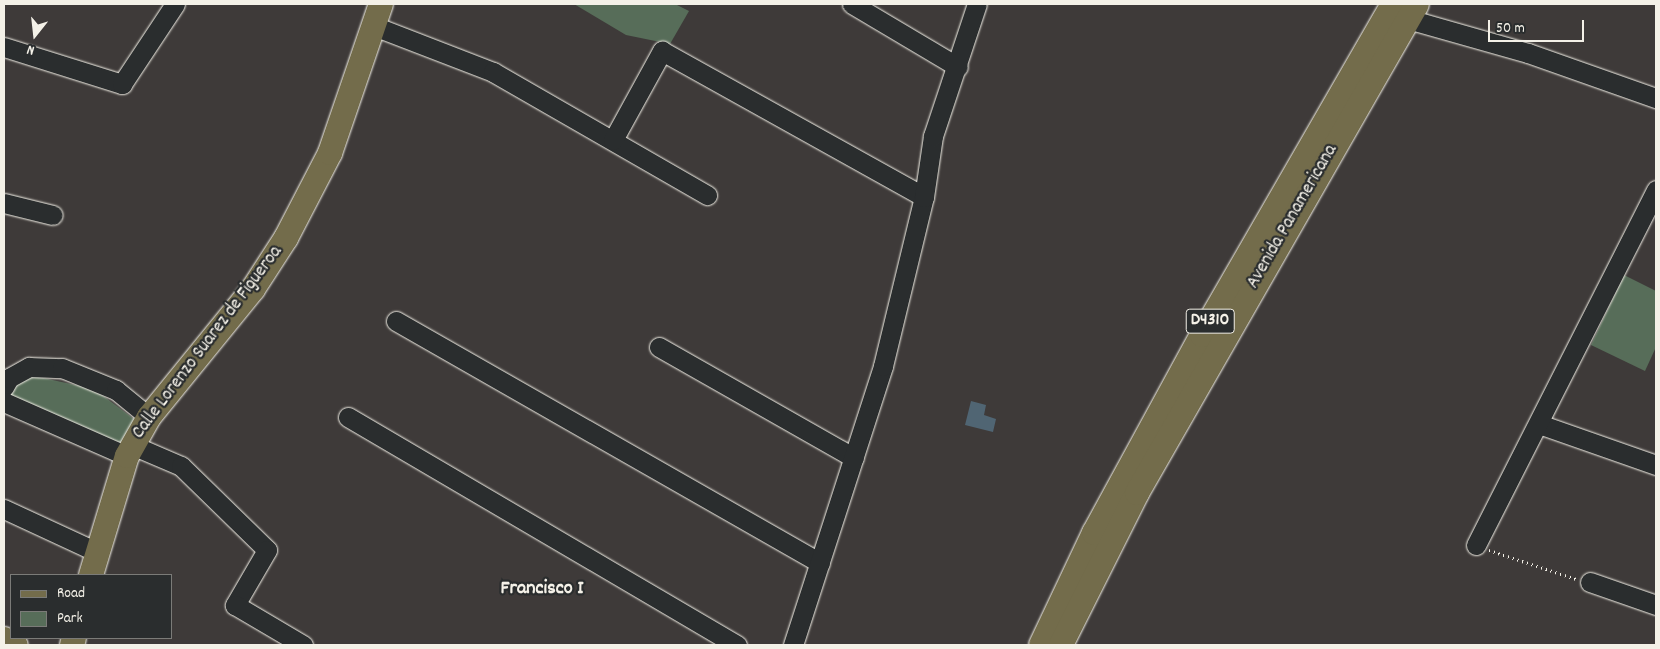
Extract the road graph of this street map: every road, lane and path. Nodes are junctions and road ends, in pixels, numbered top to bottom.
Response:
1 (175, 4) edge
2 (852, 4) edge
3 (977, 4) edge
4 (1406, 9) edge
5 (377, 15) edge
6 (4, 47) edge
7 (958, 67) junction
8 (1656, 98) edge
9 (613, 140) junction
10 (1656, 190) edge
11 (707, 195) dead end
12 (924, 196) junction
13 (4, 203) edge
14 (53, 215) dead end
15 (396, 321) dead end
16 (659, 347) dead end
17 (4, 387) edge
18 (4, 402) edge
19 (348, 417) dead end
20 (150, 418) junction
21 (1539, 424) junction
22 (130, 450) junction
23 (854, 458) junction
24 (1656, 466) edge
25 (4, 509) edge
26 (1476, 545) joint
27 (97, 552) junction
28 (820, 563) junction
29 (91, 574) edge
30 (1590, 582) joint
31 (1656, 605) edge
32 (1065, 615) junction
33 (4, 639) edge
34 (16, 645) edge
35 (303, 645) edge
36 (737, 645) edge
37 (793, 645) edge
38 (1041, 645) edge
39 (1061, 645) edge

1 - 6 street
2 - 7 street
3 - 7 street
4 - 8 street
4 - 32 main road, Avenida Panamericana / D4310
5 - 9 street
5 - 20 main road, Calle Lorenzo Suarez de Figueroa
7 - 12 street
9 - 11 street
9 - 12 street
10 - 21 street
12 - 23 street
13 - 14 street
15 - 28 street
16 - 23 street
17 - 20 street
18 - 22 street
19 - 36 street
20 - 22 main road, Calle Lorenzo Suarez de Figueroa
21 - 24 street
21 - 26 street
22 - 27 main road, Calle Lorenzo Suarez de Figueroa
22 - 35 street
23 - 28 street
25 - 27 street
26 - 30 path
27 - 29 main road, Calle Lorenzo Suarez de Figueroa
28 - 37 street
30 - 31 street
32 - 38 main road, Avenida Panamericana / D4310
32 - 39 main road, Avenida Panamericana / D4310
33 - 34 main road

